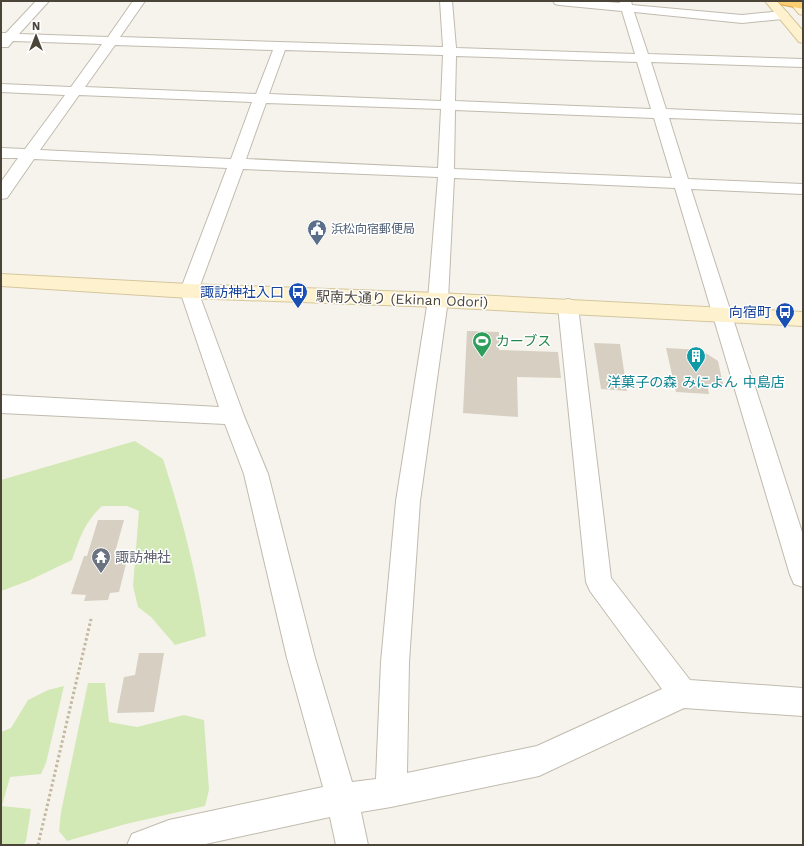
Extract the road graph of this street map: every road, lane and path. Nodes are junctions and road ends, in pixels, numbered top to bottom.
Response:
1 (29, 1) edge
2 (43, 1) edge
3 (139, 1) edge
4 (446, 1) edge
5 (559, 1) edge
6 (771, 1) edge
7 (784, 1) edge
8 (626, 4) edge
9 (799, 5) edge
10 (783, 14) junction
11 (4, 34) edge
12 (803, 39) edge
13 (113, 40) junction
14 (1, 46) edge
15 (280, 47) junction
16 (450, 50) junction
17 (642, 58) junction
18 (803, 63) edge
19 (1, 88) edge
20 (77, 90) junction
21 (260, 99) junction
22 (448, 106) junction
23 (660, 114) junction
24 (803, 119) edge
25 (1, 153) edge
26 (28, 154) junction
27 (236, 164) junction
28 (446, 172) junction
29 (682, 184) junction
30 (803, 190) edge
31 (1, 194) edge
32 (1, 280) edge
33 (189, 291) junction
34 (438, 300) junction
35 (568, 306) junction
36 (723, 314) junction
37 (803, 319) edge
38 (1, 404) edge
39 (233, 416) junction
40 (803, 575) edge
41 (91, 619) dead end
42 (683, 694) junction
43 (803, 702) edge
44 (391, 792) junction
45 (342, 799) junction
46 (38, 845) edge
47 (143, 845) edge
48 (352, 845) edge

1 - 11 street
2 - 11 street
3 - 13 street
4 - 16 street
5 - 8 street
6 - 10 street
7 - 9 highway
8 - 10 street
8 - 17 street
10 - 12 street
11 - 13 street
11 - 14 street
13 - 15 street
13 - 20 street
15 - 16 street
15 - 21 street
16 - 17 street
16 - 22 street
17 - 18 street
17 - 23 street
19 - 20 street
20 - 21 street
20 - 26 street
21 - 22 street
21 - 27 street
22 - 23 street
22 - 28 street
23 - 24 street
23 - 29 street
25 - 26 street
26 - 27 street
26 - 31 street
27 - 28 street
27 - 33 street
28 - 29 street
28 - 34 street
29 - 30 street
29 - 36 street
32 - 33 street, 駅南大通り (Ekinan Odori)
33 - 34 street, 駅南大通り (Ekinan Odori)
33 - 39 street
34 - 35 street, 駅南大通り (Ekinan Odori)
34 - 44 street
35 - 36 street, 駅南大通り (Ekinan Odori)
35 - 42 street
36 - 37 street, 駅南大通り (Ekinan Odori)
36 - 40 street
38 - 39 street
39 - 45 street
41 - 46 path
42 - 43 street
42 - 44 street
44 - 45 street
45 - 47 street
45 - 48 street

